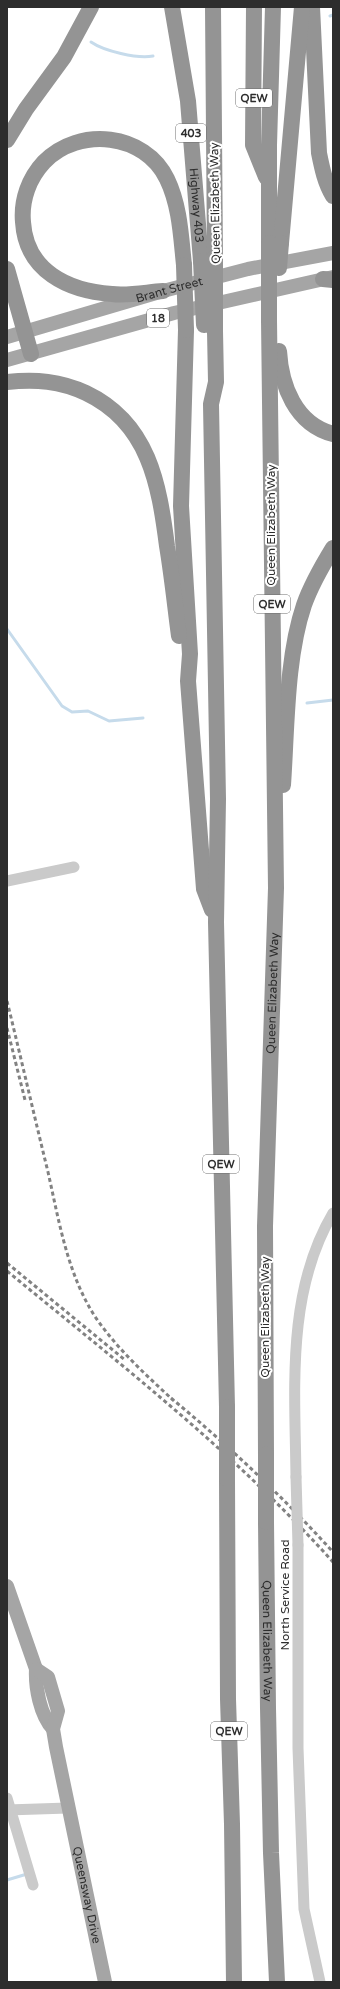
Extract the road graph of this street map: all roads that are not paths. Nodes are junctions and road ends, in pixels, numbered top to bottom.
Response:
1 (91, 7) edge
2 (172, 7) edge
3 (213, 7) edge
4 (254, 7) edge
5 (273, 7) edge
6 (302, 7) edge
7 (312, 7) edge
8 (7, 140) edge
9 (269, 186) junction
10 (333, 196) edge
11 (275, 243) junction
12 (333, 252) edge
13 (208, 259) junction
14 (7, 269) edge
15 (330, 279) edge
16 (163, 291) junction
17 (273, 314) junction
18 (24, 332) junction
19 (7, 337) edge
20 (31, 354) junction
21 (7, 360) edge
22 (7, 382) edge
23 (333, 434) edge
24 (333, 548) edge
25 (188, 681) junction
26 (74, 867) dead end
27 (7, 881) edge
28 (276, 888) junction
29 (216, 922) junction
30 (333, 1213) edge
31 (7, 1586) edge
32 (7, 1798) edge
33 (68, 1808) junction
34 (9, 1810) edge
35 (33, 1885) dead end
36 (106, 1982) edge
37 (234, 1982) edge
38 (278, 1982) edge
39 (320, 1982) edge

1 - 8 highway
2 - 13 highway, Highway 403 / 403
3 - 13 highway, Queen Elizabeth Way / QEW
4 - 9 highway, Queen Elizabeth Way / QEW
5 - 9 highway
6 - 11 highway
7 - 10 highway
9 - 11 highway, Queen Elizabeth Way / QEW
11 - 17 highway, Queen Elizabeth Way / QEW, bridge
12 - 16 main road, Brant Street / 18
13 - 29 highway, Queen Elizabeth Way / QEW, bridge
14 - 18 highway
15 - 20 main road, Brant Street / 18
16 - 18 main road, Brant Street / 18
16 - 25 highway, bridge
17 - 23 highway
17 - 28 highway, Queen Elizabeth Way / QEW
18 - 19 main road, Brant Street / 18
18 - 20 highway
20 - 21 main road, Brant Street / 18
22 - 25 highway
24 - 28 highway
25 - 29 highway
26 - 27 street
28 - 38 highway, Queen Elizabeth Way / QEW, bridge
29 - 37 highway, Queen Elizabeth Way / QEW, bridge
30 - 39 street, North Service Road, bridge
31 - 33 main road, Queensway Drive
32 - 34 street
33 - 34 street
33 - 36 main road, Queensway Drive
34 - 35 street

